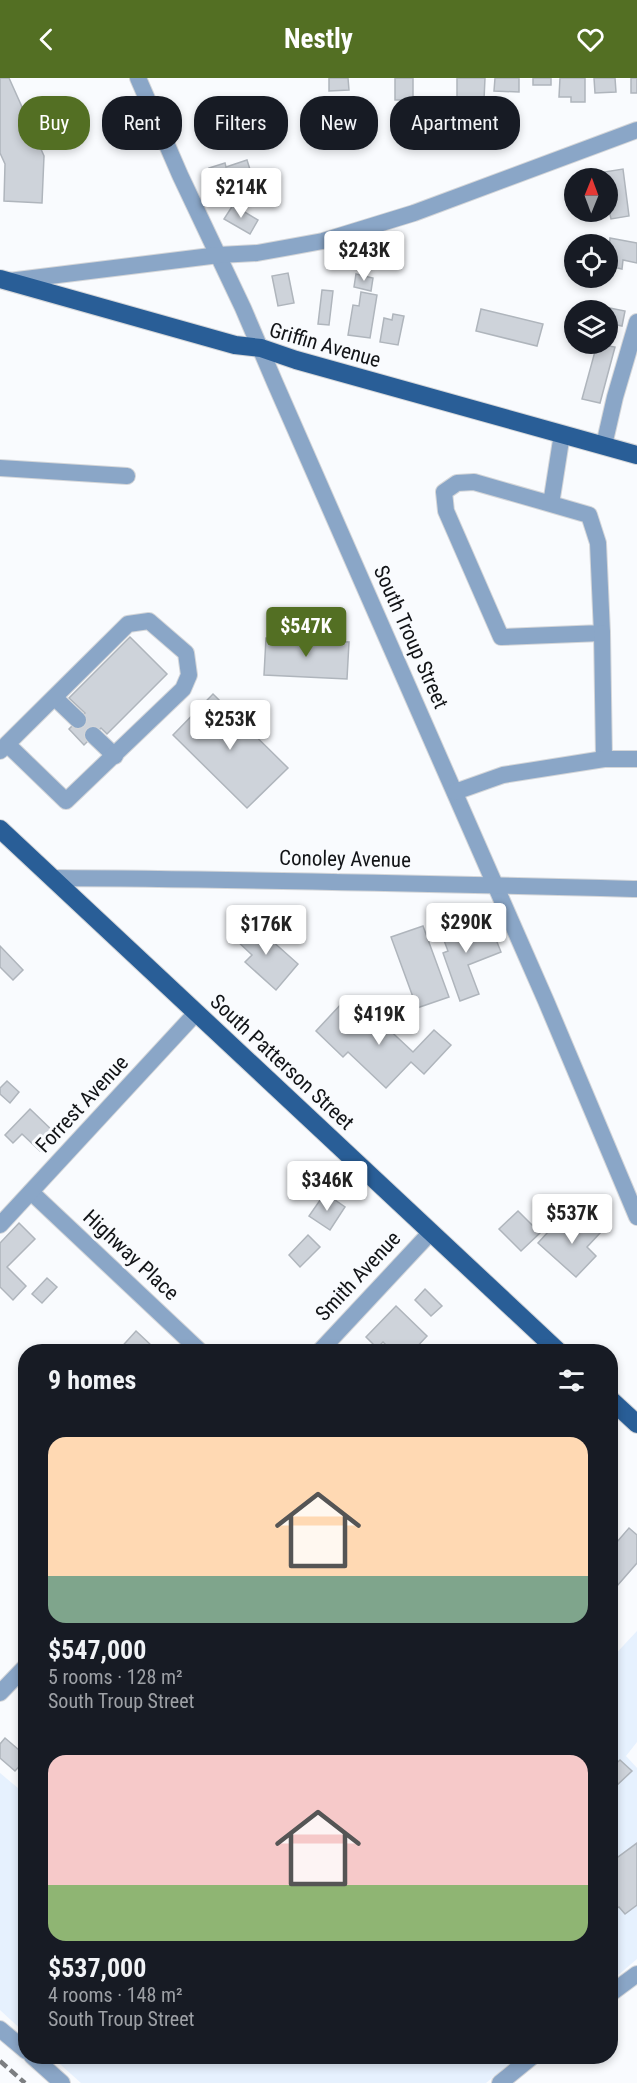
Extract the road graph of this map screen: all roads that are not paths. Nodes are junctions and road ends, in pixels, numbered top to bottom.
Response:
1 (138, 78) edge
2 (637, 130) edge
3 (219, 255) junction
4 (4, 280) edge
5 (637, 322) edge
6 (261, 348) junction
7 (562, 434) junction
8 (604, 446) junction
9 (637, 455) edge
10 (0, 468) edge
11 (126, 476) dead end
12 (551, 504) junction
13 (602, 633) junction
14 (55, 698) junction
15 (78, 720) dead end
16 (93, 735) dead end
17 (4, 748) edge
18 (115, 756) junction
19 (604, 759) junction
20 (637, 759) edge
21 (455, 792) junction
22 (0, 829) edge
23 (52, 879) junction
24 (495, 885) junction
25 (637, 889) edge
26 (196, 1013) junction
27 (31, 1192) junction
28 (637, 1217) edge
29 (0, 1225) edge
30 (431, 1232) junction
31 (192, 1344) edge
32 (326, 1344) edge
33 (551, 1344) edge
34 (618, 1406) edge
35 (637, 1424) edge
36 (18, 1675) edge
37 (0, 1694) edge
38 (637, 1974) edge
39 (618, 1988) edge
40 (0, 2029) edge
41 (18, 2044) edge
42 (41, 2064) edge
43 (523, 2064) edge
44 (63, 2083) edge
45 (500, 2083) edge

1 - 3 street, South Troup Street
2 - 3 street
3 - 4 street
3 - 6 street, South Troup Street
4 - 6 main road, Griffin Avenue
5 - 8 street
6 - 7 main road, Griffin Avenue
6 - 21 street, South Troup Street
7 - 8 main road, Griffin Avenue
7 - 12 street
8 - 9 main road, Griffin Avenue
10 - 11 street
12 - 13 street
12 - 13 street
13 - 19 street
14 - 15 street
14 - 17 street
14 - 18 street
16 - 18 street
17 - 18 street
19 - 20 street
19 - 21 street
21 - 24 street, South Troup Street
22 - 23 main road, South Patterson Street
23 - 24 street, Conoley Avenue
23 - 26 main road, South Patterson Street
24 - 25 street, Conoley Avenue
24 - 28 street, South Troup Street
26 - 27 street, Forrest Avenue
26 - 30 main road, South Patterson Street
27 - 29 street, Forrest Avenue
27 - 31 street, Highway Place
30 - 32 street, Smith Avenue
30 - 33 main road, South Patterson Street
34 - 35 main road
36 - 37 street
38 - 39 street
40 - 41 street
42 - 44 street
43 - 45 street

